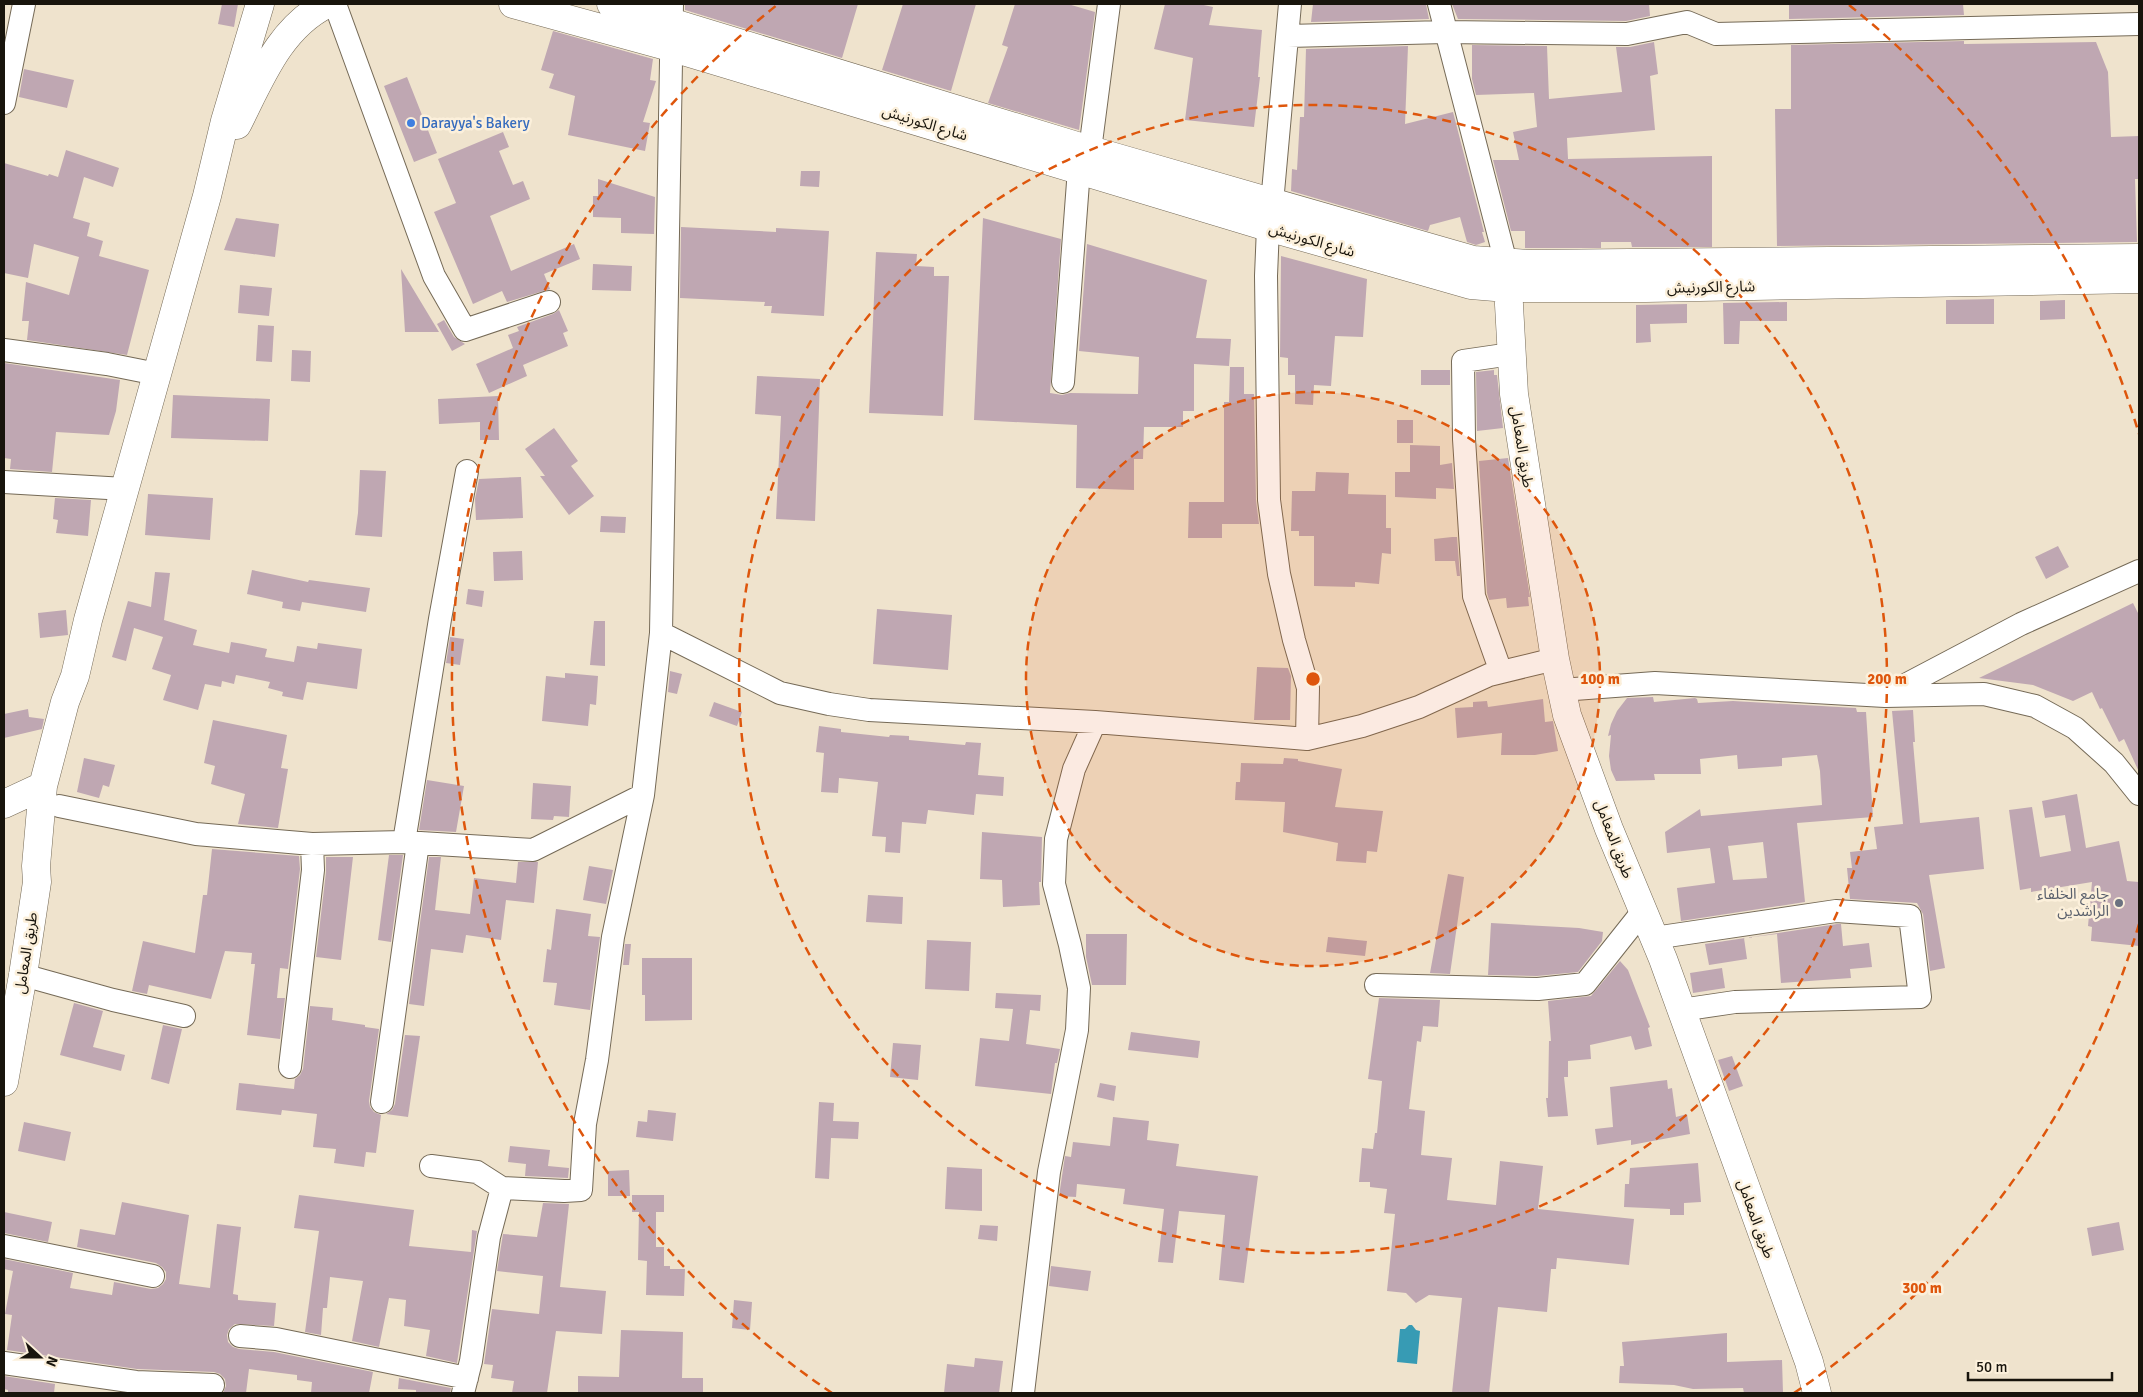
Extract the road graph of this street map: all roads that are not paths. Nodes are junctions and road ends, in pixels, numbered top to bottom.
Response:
1 (24, 4) edge
2 (260, 4) edge
3 (327, 4) edge
4 (335, 4) edge
5 (513, 4) edge
6 (610, 4) edge
7 (1108, 4) edge
8 (1290, 4) edge
9 (1439, 4) edge
10 (2139, 24) edge
11 (671, 25) edge
12 (1445, 32) junction
13 (1288, 36) junction
14 (4, 103) edge
15 (1085, 160) junction
16 (207, 196) junction
17 (1270, 215) junction
18 (2139, 258) edge
19 (1507, 275) junction
20 (2139, 279) edge
21 (549, 302) dead end
22 (4, 350) edge
23 (1511, 354) junction
24 (157, 374) junction
25 (1062, 382) dead end
26 (467, 471) dead end
27 (4, 482) edge
28 (125, 489) junction
29 (2139, 571) edge
30 (661, 632) junction
31 (1555, 659) junction
32 (1501, 672) junction
33 (1561, 690) junction
34 (1884, 696) junction
35 (1095, 722) junction
36 (1307, 739) junction
37 (2139, 794) edge
38 (643, 795) junction
39 (51, 796) junction
40 (4, 804) edge
41 (411, 843) junction
42 (312, 844) junction
43 (1643, 911) junction
44 (1654, 938) junction
45 (23, 974) junction
46 (1376, 985) dead end
47 (1681, 1010) junction
48 (184, 1016) dead end
49 (290, 1067) dead end
50 (4, 1082) edge
51 (382, 1102) dead end
52 (431, 1166) dead end
53 (502, 1188) junction
54 (4, 1246) edge
55 (153, 1276) dead end
56 (240, 1336) dead end
57 (4, 1363) edge
58 (213, 1385) dead end
59 (465, 1386) edge
60 (1023, 1393) edge
61 (1817, 1393) edge

1 - 14 street
2 - 16 main road
3 - 16 main road
4 - 21 street
5 - 11 main road, شارع الكورنيش
6 - 11 main road, شارع الكورنيش
7 - 15 street
8 - 13 street
9 - 12 street
10 - 12 street
11 - 15 main road, شارع الكورنيش
11 - 30 street
12 - 13 street
12 - 19 street
13 - 17 street
15 - 17 main road, شارع الكورنيش
15 - 25 street
16 - 24 main road, طريق المعامل
17 - 19 main road, شارع الكورنيش
17 - 36 street
18 - 19 main road, شارع الكورنيش
19 - 20 main road, شارع الكورنيش
19 - 23 main road, طريق المعامل
22 - 24 street
23 - 31 main road, طريق المعامل
23 - 32 street
24 - 28 main road, طريق المعامل
26 - 41 street
27 - 28 street
28 - 39 main road, طريق المعامل
29 - 34 street
30 - 35 street
30 - 38 street
31 - 32 street
31 - 33 main road, طريق المعامل
32 - 36 street
33 - 34 street
33 - 43 main road, طريق المعامل
34 - 37 street
35 - 36 street
35 - 60 street
38 - 41 street
38 - 53 street
39 - 40 main road
39 - 42 street
39 - 45 main road, طريق المعامل
41 - 42 street
41 - 51 street
42 - 49 street
43 - 44 main road, طريق المعامل
43 - 46 street
44 - 47 main road, طريق المعامل
44 - 47 street
45 - 48 street
45 - 50 main road, طريق المعامل
47 - 61 main road, طريق المعامل
52 - 53 street
53 - 59 street
54 - 55 street
56 - 59 street
57 - 58 street

